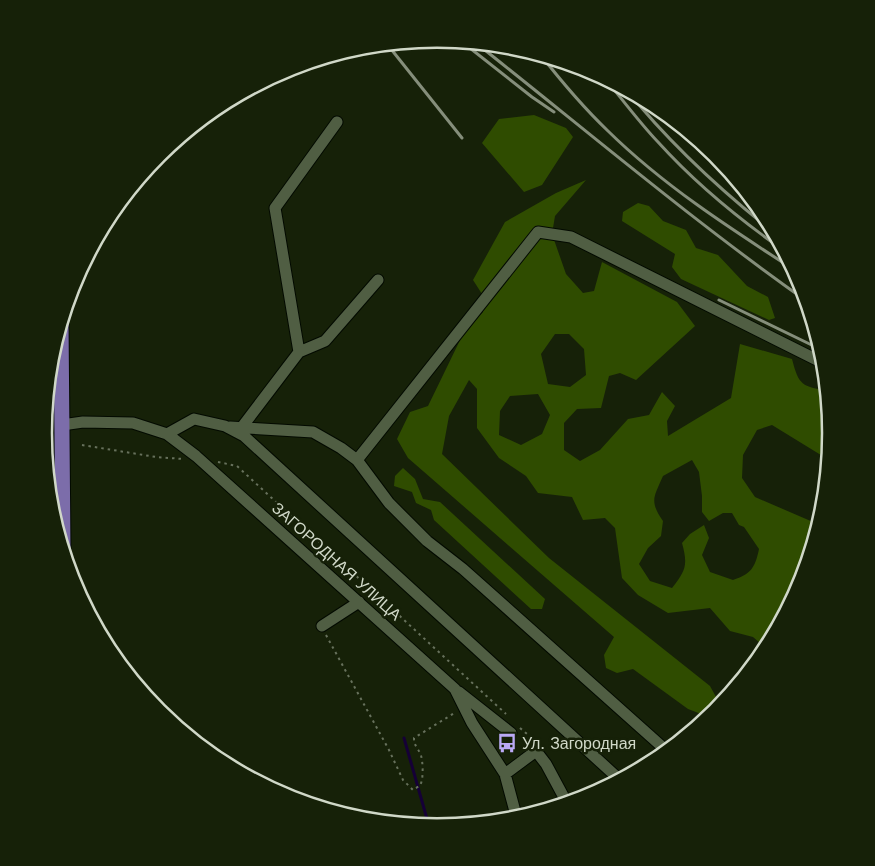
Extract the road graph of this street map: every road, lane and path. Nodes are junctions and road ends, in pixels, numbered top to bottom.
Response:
1 (337, 122) dead end
2 (378, 280) dead end
3 (61, 349) edge
4 (299, 352) junction
5 (816, 360) edge
6 (62, 425) junction
7 (226, 426) junction
8 (242, 427) junction
9 (167, 434) junction
10 (357, 460) junction
11 (63, 524) edge
12 (359, 602) junction
13 (322, 626) joint
14 (455, 689) junction
15 (464, 706) junction
16 (511, 733) dead end
17 (662, 747) edge
18 (505, 774) junction
19 (615, 775) edge
20 (564, 797) edge
21 (515, 811) edge

1 - 4 street
2 - 4 street
3 - 6 main road
4 - 8 street
5 - 10 street
6 - 9 street, ЗАГОРОДНАЯ УЛИЦА
6 - 11 main road
7 - 8 street
7 - 9 street
7 - 19 street
8 - 10 street
9 - 12 street, ЗАГОРОДНАЯ УЛИЦА
10 - 17 street
12 - 13 street
12 - 14 street, ЗАГОРОДНАЯ УЛИЦА
13 - 15 path
14 - 15 street, ЗАГОРОДНАЯ УЛИЦА
14 - 16 street
15 - 18 street, ЗАГОРОДНАЯ УЛИЦА
18 - 20 street
18 - 21 street, ЗАГОРОДНАЯ УЛИЦА

